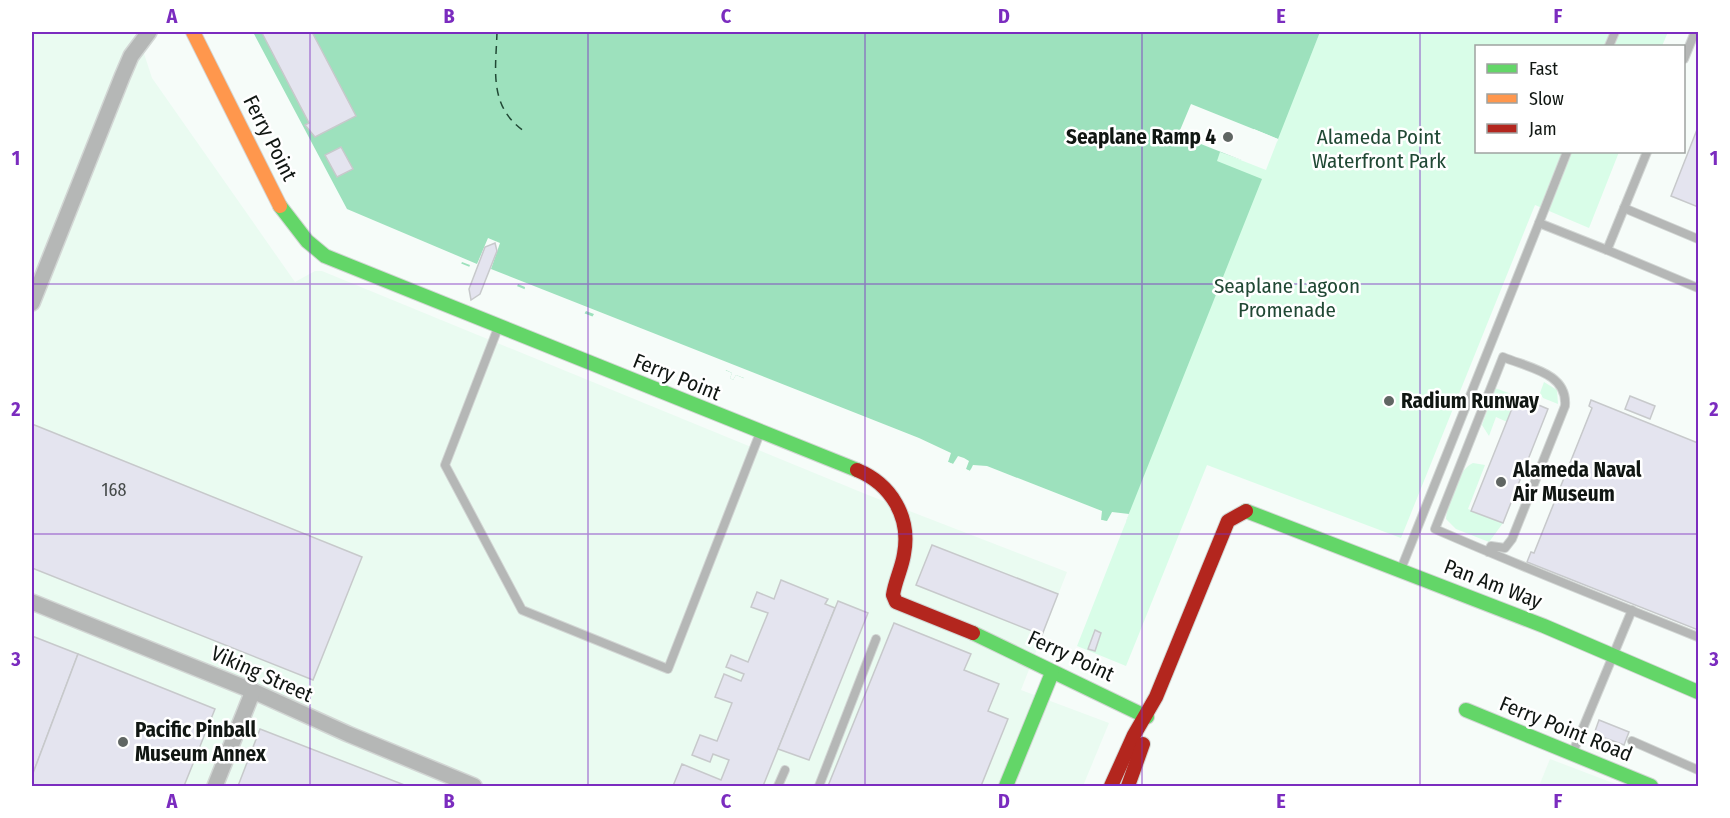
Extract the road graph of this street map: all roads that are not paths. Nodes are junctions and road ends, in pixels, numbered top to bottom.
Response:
1 (149, 32) edge
2 (193, 32) edge
3 (1695, 32) edge
4 (1685, 54) edge
5 (1568, 153) edge
6 (1647, 153) edge
7 (1624, 208) junction
8 (1539, 223) junction
9 (1698, 239) edge
10 (1607, 250) junction
11 (1698, 288) edge
12 (32, 303) edge
13 (498, 328) junction
14 (760, 433) junction
15 (1488, 552) junction
16 (1401, 571) junction
17 (32, 602) edge
18 (1632, 610) junction
19 (1698, 637) edge
20 (876, 639) dead end
21 (1613, 656) junction
22 (1052, 673) junction
23 (253, 691) junction
24 (1698, 692) edge
25 (1466, 710) dead end
26 (1147, 717) junction
27 (1632, 741) dead end
28 (1573, 754) junction
29 (785, 770) dead end
30 (1698, 770) edge
31 (215, 786) edge
32 (474, 786) edge
33 (778, 786) edge
34 (819, 786) edge
35 (1006, 786) edge
36 (1111, 786) edge
37 (1128, 786) edge
38 (1651, 786) edge

1 - 12 street
2 - 13 street, Ferry Point
3 - 4 lane
5 - 8 lane
6 - 7 lane
7 - 9 lane
7 - 10 lane
8 - 10 lane
8 - 16 lane
10 - 11 lane
13 - 14 street, Ferry Point
13 - 14 lane
14 - 22 street, Ferry Point
15 - 15 lane
15 - 18 lane
16 - 21 street, Pan Am Way
16 - 26 street, Pan Am Way
17 - 23 street, Viking Street
18 - 19 lane
18 - 21 lane
20 - 34 lane
21 - 24 street, Pan Am Way
21 - 28 lane
22 - 26 street, Ferry Point
22 - 35 street
23 - 31 street
23 - 32 street, Viking Street
25 - 28 street, Ferry Point Road
26 - 36 street
26 - 37 street
27 - 30 lane
28 - 38 street, Ferry Point Road
29 - 33 lane

